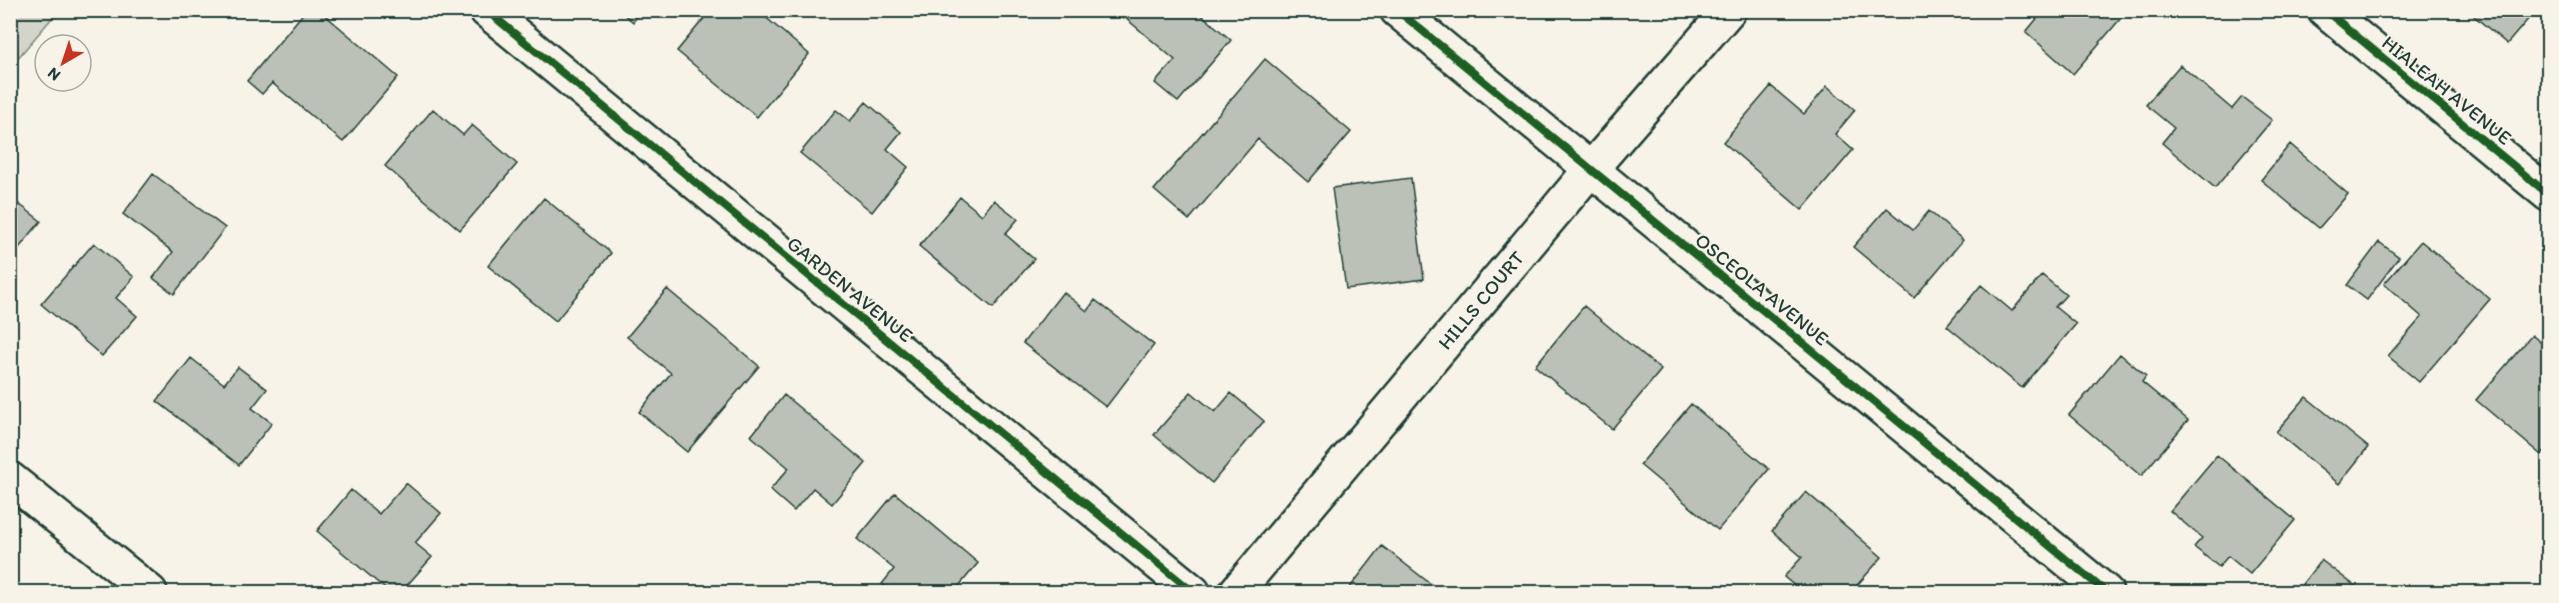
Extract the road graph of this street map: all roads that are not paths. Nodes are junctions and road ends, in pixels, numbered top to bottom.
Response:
1 (486, 10) edge
2 (1397, 10) edge
3 (1729, 10) edge
4 (2325, 10) edge
5 (1590, 170) junction
6 (2548, 194) edge
7 (10, 479) edge
8 (150, 592) edge
9 (1193, 592) edge
10 (1236, 592) edge
11 (2106, 592) edge

1 - 9 street, GARDEN AVENUE
2 - 5 street, OSCEOLA AVENUE
3 - 5 street, HILLS COURT
4 - 6 street, HIALEAH AVENUE
5 - 10 street, HILLS COURT
5 - 11 street, OSCEOLA AVENUE
7 - 8 street

